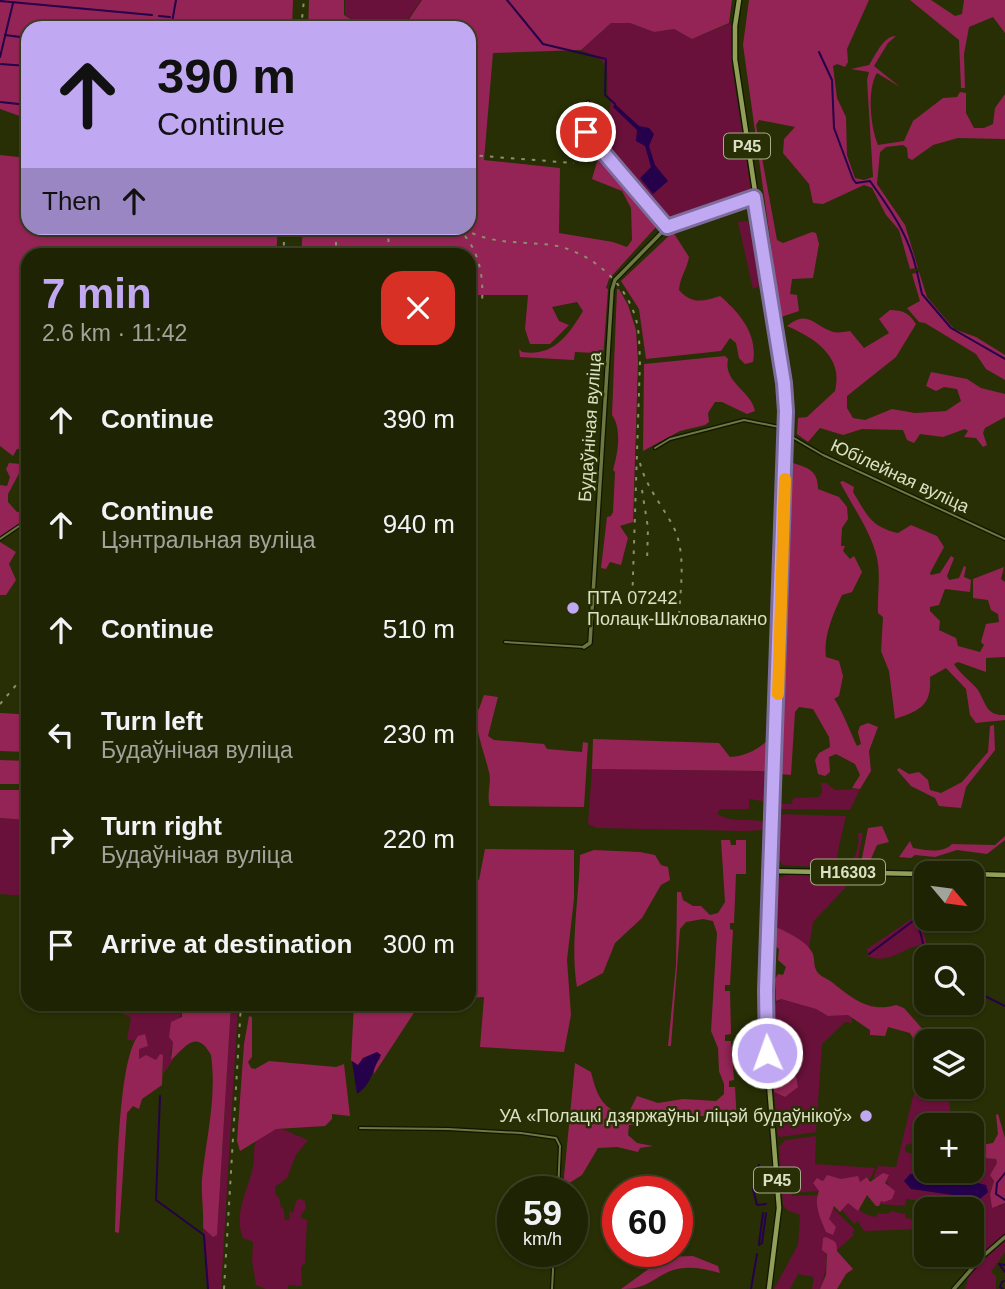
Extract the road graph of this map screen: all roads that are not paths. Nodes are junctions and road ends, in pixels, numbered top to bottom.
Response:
1 (739, 0) edge
2 (589, 102) dead end
3 (754, 197) junction
4 (667, 227) junction
5 (786, 431) junction
6 (655, 449) dead end
7 (21, 525) edge
8 (1005, 539) edge
9 (0, 540) edge
10 (505, 642) dead end
11 (584, 647) joint
12 (770, 871) junction
13 (914, 874) edge
14 (984, 874) edge
15 (1005, 875) edge
16 (360, 1128) dead end
17 (559, 1176) edge
18 (1005, 1237) edge
19 (553, 1267) edge
20 (552, 1289) edge
21 (769, 1289) edge
22 (954, 1289) edge

1 - 3 main road, Р45
2 - 4 street
3 - 4 street, Будаўнічая вуліца
3 - 5 main road, Р45
4 - 11 street, Будаўнічая вуліца
5 - 6 street
5 - 8 street, Юбілейная вуліца
5 - 12 main road, Р45
7 - 9 street
10 - 11 street
12 - 13 main road, Н16303
12 - 21 main road, Р45
14 - 15 main road
16 - 17 street
18 - 22 street
19 - 20 street

